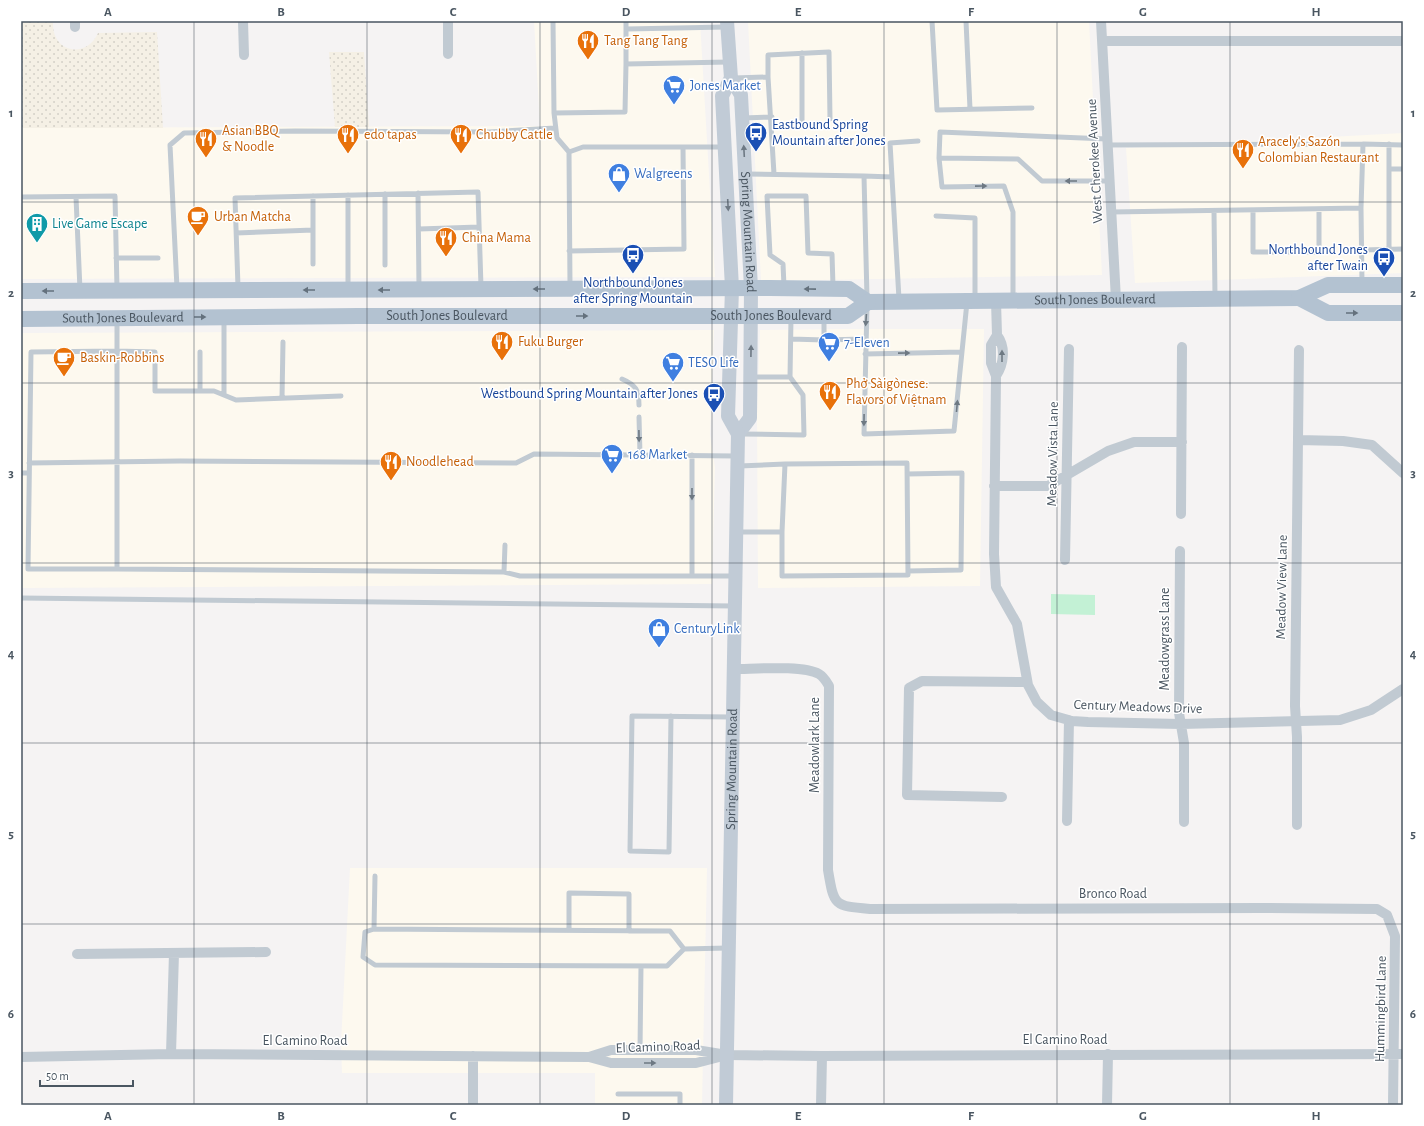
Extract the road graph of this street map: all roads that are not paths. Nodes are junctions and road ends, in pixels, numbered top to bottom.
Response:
1 (243, 21) edge
2 (448, 21) edge
3 (553, 21) edge
4 (626, 21) edge
5 (932, 21) edge
6 (966, 21) edge
7 (1101, 21) edge
8 (727, 24) edge
9 (627, 29) junction
10 (1102, 41) junction
11 (1403, 41) edge
12 (448, 54) dead end
13 (802, 54) junction
14 (244, 55) dead end
15 (730, 62) junction
16 (626, 64) junction
17 (768, 77) junction
18 (731, 78) junction
19 (1032, 108) dead end
20 (970, 109) junction
21 (554, 113) junction
22 (772, 117) junction
23 (742, 118) junction
24 (830, 119) dead end
25 (802, 121) dead end
26 (556, 128) junction
27 (918, 141) dead end
28 (1108, 142) junction
29 (1363, 144) junction
30 (1389, 144) junction
31 (1403, 145) edge
32 (683, 147) junction
33 (725, 147) junction
34 (569, 152) junction
35 (939, 158) junction
36 (1389, 169) junction
37 (1403, 169) edge
38 (745, 174) junction
39 (774, 174) junction
40 (864, 176) junction
41 (892, 177) junction
42 (1110, 181) junction
43 (418, 193) junction
44 (384, 194) junction
45 (348, 195) junction
46 (313, 196) junction
47 (21, 197) edge
48 (76, 197) junction
49 (1362, 208) junction
50 (1319, 209) junction
51 (1253, 210) junction
52 (1214, 211) junction
53 (1112, 212) junction
54 (936, 216) dead end
55 (479, 227) junction
56 (418, 229) junction
57 (313, 230) junction
58 (236, 233) junction
59 (1389, 249) junction
60 (1403, 249) edge
61 (1362, 250) junction
62 (569, 251) junction
63 (116, 258) junction
64 (158, 258) dead end
65 (312, 264) dead end
66 (385, 265) dead end
67 (1362, 285) junction
68 (1403, 285) edge
69 (732, 288) junction
70 (751, 288) junction
71 (784, 288) junction
72 (570, 289) junction
73 (833, 289) junction
74 (80, 290) junction
75 (117, 290) junction
76 (177, 290) junction
77 (238, 290) junction
78 (348, 290) junction
79 (419, 290) junction
80 (481, 290) junction
81 (21, 291) edge
82 (1299, 298) junction
83 (1215, 299) junction
84 (1116, 300) junction
85 (971, 301) junction
86 (996, 301) junction
87 (1012, 301) junction
88 (868, 302) junction
89 (899, 302) junction
90 (1403, 313) edge
91 (358, 316) junction
92 (730, 316) junction
93 (751, 316) junction
94 (791, 316) junction
95 (824, 316) junction
96 (117, 317) junction
97 (224, 317) junction
98 (21, 319) edge
99 (791, 339) junction
100 (865, 339) junction
101 (824, 340) junction
102 (283, 342) dead end
103 (1182, 347) dead end
104 (1069, 349) dead end
105 (1299, 350) dead end
106 (117, 351) junction
107 (200, 352) dead end
108 (962, 352) junction
109 (865, 354) junction
110 (750, 377) junction
111 (790, 377) junction
112 (622, 379) dead end
113 (200, 391) junction
114 (224, 394) junction
115 (341, 396) dead end
116 (282, 398) junction
117 (639, 405) dead end
118 (639, 417) dead end
119 (738, 434) junction
120 (1298, 440) junction
121 (1182, 442) junction
122 (640, 455) junction
123 (692, 455) junction
124 (737, 461) junction
125 (29, 462) junction
126 (117, 462) junction
127 (785, 464) junction
128 (21, 473) edge
129 (29, 473) junction
130 (907, 474) junction
131 (1403, 474) edge
132 (1067, 476) junction
133 (994, 486) junction
134 (1181, 514) dead end
135 (736, 532) junction
136 (782, 532) junction
137 (505, 544) dead end
138 (1180, 551) dead end
139 (1065, 560) dead end
140 (117, 569) junction
141 (908, 571) junction
142 (504, 572) junction
143 (692, 576) junction
144 (735, 576) junction
145 (21, 598) edge
146 (735, 606) junction
147 (734, 669) junction
148 (1027, 682) junction
149 (1403, 689) edge
150 (671, 716) junction
151 (733, 717) junction
152 (1069, 720) junction
153 (1296, 720) junction
154 (1181, 724) junction
155 (1002, 796) dead end
156 (1067, 821) dead end
157 (1184, 822) dead end
158 (1297, 825) dead end
159 (375, 876) dead end
160 (839, 903) joint
161 (1387, 915) joint
162 (374, 929) junction
163 (569, 930) junction
164 (629, 931) junction
165 (729, 948) junction
166 (684, 949) junction
167 (266, 952) dead end
168 (174, 953) junction
169 (77, 954) dead end
170 (641, 966) junction
171 (640, 1050) junction
172 (171, 1054) junction
173 (1108, 1054) junction
174 (1399, 1054) edge
175 (727, 1055) junction
176 (473, 1056) junction
177 (822, 1056) junction
178 (21, 1057) edge
179 (589, 1057) junction
180 (618, 1094) dead end
181 (473, 1105) edge
182 (680, 1105) edge
183 (726, 1105) edge
184 (822, 1105) edge
185 (1107, 1105) edge
186 (1394, 1105) edge

1 - 14 street
2 - 12 street
3 - 21 lane
4 - 9 lane
5 - 20 lane
6 - 20 lane
7 - 10 street, West Cherokee Avenue
8 - 9 lane
8 - 15 main road, Spring Mountain Road
9 - 16 lane
10 - 11 street
10 - 28 street, West Cherokee Avenue
13 - 17 lane
13 - 24 lane
13 - 25 lane
15 - 16 lane
15 - 18 main road, Spring Mountain Road
16 - 21 lane
17 - 18 lane
17 - 22 lane
18 - 23 main road, Spring Mountain Road
18 - 33 main road, Spring Mountain Road
19 - 20 lane
21 - 26 lane
22 - 23 lane
22 - 39 lane
38 -> 23 main road, Spring Mountain Road
26 - 34 lane
26 - 76 lane
27 - 41 lane
28 - 29 lane
28 - 35 lane
28 - 42 street, West Cherokee Avenue
29 - 30 lane
29 - 49 lane
30 - 31 lane
30 - 36 lane
32 - 33 lane
32 - 34 lane
32 - 62 lane
33 -> 69 main road, Spring Mountain Road
34 - 62 lane
42 -> 35 lane
35 -> 87 lane
36 - 37 lane
36 - 59 lane
38 - 39 lane
38 - 70 main road, Spring Mountain Road
39 - 40 lane
40 - 41 lane
40 - 88 lane
41 - 89 lane
42 - 53 street, West Cherokee Avenue
43 - 44 lane
43 - 55 lane
43 - 56 lane
44 - 45 lane
44 - 66 lane
45 - 46 lane
45 - 78 lane
46 - 57 lane
46 - 58 lane
47 - 48 lane
48 - 63 lane
48 - 74 lane
49 - 50 lane
49 - 61 lane
50 - 51 lane
50 - 51 lane
51 - 52 lane
52 - 53 lane
52 - 83 lane
53 - 84 street, West Cherokee Avenue
54 - 85 lane
55 - 56 lane
55 - 80 lane
56 - 79 lane
57 - 58 lane
57 - 65 lane
58 - 77 lane
59 - 60 lane
59 - 61 lane
61 - 67 lane
62 - 72 lane
63 - 64 lane
63 - 75 lane
67 - 68 main road, South Jones Boulevard
67 - 82 main road, South Jones Boulevard
69 - 70 main road, South Jones Boulevard
69 - 72 main road, South Jones Boulevard
69 - 92 main road, Spring Mountain Road
70 - 71 main road, South Jones Boulevard
70 - 93 main road, Spring Mountain Road
73 -> 71 main road, South Jones Boulevard
71 - 73 lane
72 -> 80 main road, South Jones Boulevard
73 - 88 main road, South Jones Boulevard
74 - 75 main road, South Jones Boulevard
74 -> 81 main road, South Jones Boulevard
75 - 76 main road, South Jones Boulevard
76 - 77 main road, South Jones Boulevard
78 -> 77 main road, South Jones Boulevard
79 -> 78 main road, South Jones Boulevard
78 - 91 main road
79 - 80 main road, South Jones Boulevard
82 - 83 main road, South Jones Boulevard
82 -> 90 main road, South Jones Boulevard
83 - 84 main road, South Jones Boulevard
84 - 87 main road, South Jones Boulevard
85 - 86 main road, South Jones Boulevard
85 - 89 main road, South Jones Boulevard
85 - 108 lane
86 - 87 main road, South Jones Boulevard
86 - 133 street, Century Meadows Drive
88 - 89 main road, South Jones Boulevard
88 - 95 main road, South Jones Boulevard
88 -> 100 lane
91 -> 92 main road, South Jones Boulevard
91 - 97 main road, South Jones Boulevard
92 - 93 main road, South Jones Boulevard
92 - 119 main road, Spring Mountain Road
93 - 94 main road, South Jones Boulevard
110 -> 93 main road, Spring Mountain Road
94 - 95 main road, South Jones Boulevard
94 - 99 lane
95 - 101 lane
96 -> 97 main road, South Jones Boulevard
96 - 98 main road, South Jones Boulevard
96 - 106 lane
97 - 114 lane
99 - 101 lane
99 - 111 lane
100 - 101 lane
100 - 109 lane
102 - 116 lane
103 - 121 street
104 - 132 street, Meadow Vista Lane
105 - 120 street, Meadow View Lane
106 - 113 lane
106 - 125 lane
106 - 126 lane
107 - 113 lane
109 -> 108 lane
109 -> 108 lane
110 - 111 lane
110 - 119 main road, Spring Mountain Road
111 - 119 lane
112 - 117 lane
113 - 114 lane
114 - 116 lane
115 - 116 lane
118 -> 122 lane
119 - 124 main road, Spring Mountain Road
120 - 131 street
120 - 153 street, Meadow View Lane
121 - 132 street
121 - 134 street
122 - 123 lane
122 - 126 lane
123 - 124 lane
123 -> 143 lane
124 - 127 lane
124 - 135 main road, Spring Mountain Road
125 - 126 lane
125 - 129 lane
126 - 140 lane
127 - 130 lane
127 - 136 lane
128 - 129 lane
129 - 140 lane
130 - 141 lane
130 - 141 lane
132 - 133 street
132 - 139 street, Meadow Vista Lane
133 - 148 street, Century Meadows Drive
135 - 136 lane
135 - 144 main road, Spring Mountain Road
136 - 141 lane
137 - 142 lane
138 - 154 street, Meadowgrass Lane
140 - 142 lane
142 - 143 lane
143 - 144 lane
144 - 146 main road, Spring Mountain Road
145 - 146 lane
146 - 147 main road, Spring Mountain Road
147 - 151 main road, Spring Mountain Road
147 - 160 street, Meadowlark Lane
148 - 152 street, Century Meadows Drive
148 - 155 street
149 - 153 street, Century Meadows Drive
150 - 150 lane
150 - 151 lane
151 - 165 main road, Spring Mountain Road
152 - 154 street, Century Meadows Drive
152 - 156 street
153 - 154 street, Century Meadows Drive
153 - 158 street, Meadow View Lane
154 - 157 street, Meadowgrass Lane
159 - 162 lane
160 - 161 street, Bronco Road
161 - 174 street, Hummingbird Lane
162 - 163 lane
162 - 170 lane
163 - 164 lane
163 - 164 lane
164 - 166 lane
165 - 166 lane
165 - 175 main road, Spring Mountain Road
166 - 170 lane
167 - 168 street
168 - 169 street
168 - 172 street
170 - 171 lane
171 - 175 street, El Camino Road
171 - 179 street, El Camino Road
172 - 176 street, El Camino Road
172 - 178 street, El Camino Road
173 - 174 street, El Camino Road
173 - 177 street, El Camino Road
173 - 185 street
174 - 186 street, Hummingbird Lane
175 - 177 street, El Camino Road
179 -> 175 street, El Camino Road
175 - 183 main road, Spring Mountain Road
176 - 179 street, El Camino Road
176 - 181 street
177 - 184 street
180 - 182 lane

